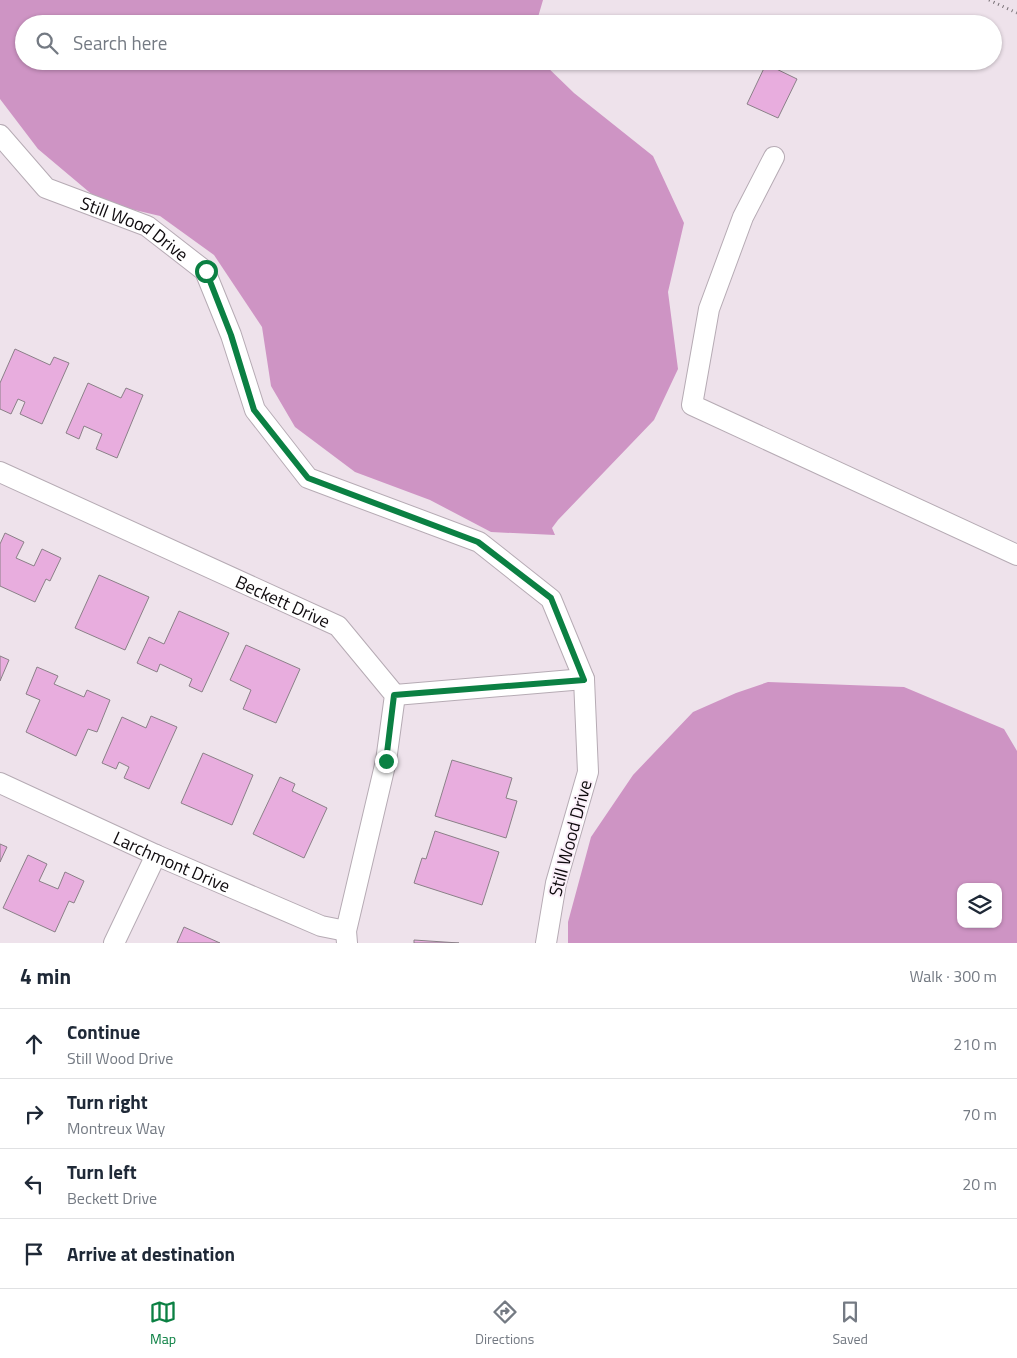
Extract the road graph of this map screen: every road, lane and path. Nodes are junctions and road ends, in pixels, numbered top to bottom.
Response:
1 (989, 0) edge
2 (1017, 13) edge
3 (0, 135) edge
4 (774, 157) dead end
5 (0, 472) edge
6 (1017, 555) edge
7 (584, 680) junction
8 (394, 695) junction
9 (0, 783) edge
10 (156, 855) junction
11 (347, 937) edge
12 (114, 943) edge
13 (546, 943) edge

1 - 2 path
3 - 7 street, Still Wood Drive
4 - 6 street
5 - 8 street, Beckett Drive
7 - 8 street
7 - 13 street, Still Wood Drive
8 - 11 street
9 - 10 street, Larchmont Drive
10 - 11 street, Larchmont Drive
10 - 12 street

